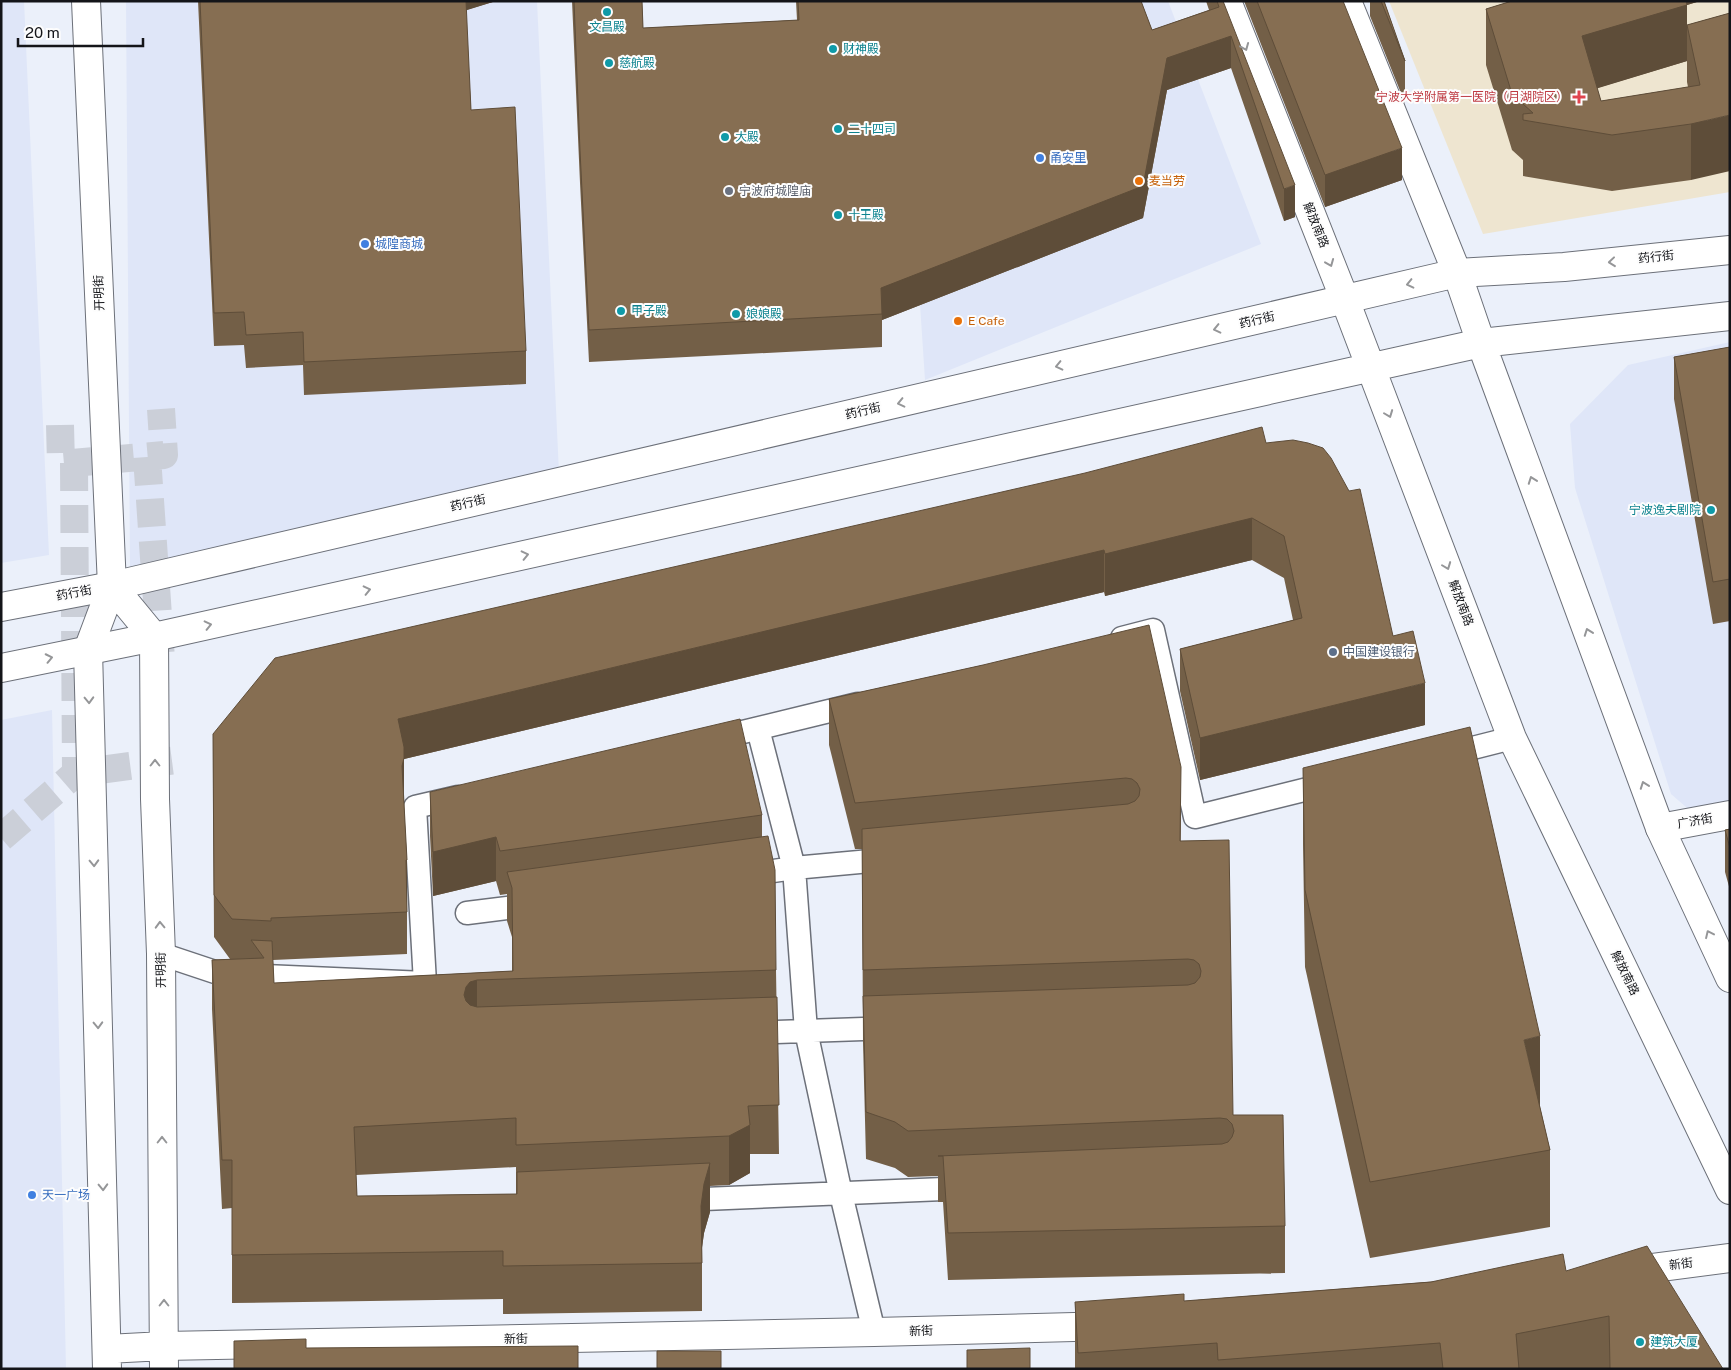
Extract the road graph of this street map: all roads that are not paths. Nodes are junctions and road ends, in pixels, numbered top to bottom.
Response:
1 (86, 1) edge
2 (1227, 1) edge
3 (1347, 1) edge
4 (1730, 250) edge
5 (1457, 273) junction
6 (1345, 300) junction
7 (1730, 316) edge
8 (1481, 343) junction
9 (1371, 367) junction
10 (112, 586) junction
11 (1, 607) edge
12 (154, 637) junction
13 (1101, 643) edge
14 (88, 650) junction
15 (1, 668) edge
16 (882, 698) edge
17 (758, 729) junction
18 (1512, 738) junction
19 (691, 744) edge
20 (1426, 759) edge
21 (1349, 779) edge
22 (482, 792) edge
23 (1730, 815) edge
24 (1660, 828) junction
25 (912, 857) edge
26 (794, 868) junction
27 (727, 877) edge
28 (554, 901) edge
29 (467, 914) dead end
30 (161, 954) junction
31 (1730, 978) edge
32 (914, 1027) edge
33 (806, 1031) junction
34 (727, 1034) edge
35 (987, 1188) edge
36 (1730, 1190) edge
37 (841, 1194) junction
38 (663, 1201) edge
39 (1730, 1258) edge
40 (1593, 1276) edge
41 (1141, 1325) edge
42 (874, 1332) junction
43 (164, 1357) edge
44 (107, 1359) edge

1 - 10 main road, 开明街
2 -> 6 main road, 解放南路
3 - 5 main road
4 -> 5 main road, 药行街
5 -> 6 main road, 药行街
5 - 8 main road
6 - 9 main road, 解放南路
6 -> 10 main road, 药行街
7 - 8 main road
8 - 9 main road
24 -> 8 main road
12 -> 9 main road
9 -> 18 main road, 解放南路
10 - 11 main road, 药行街
10 - 12 main road
10 - 14 main road, 开明街
12 - 14 main road
30 -> 12 main road, 开明街
13 - 21 lane
15 -> 14 main road
14 -> 44 main road, 开明街
16 - 17 lane
17 - 19 lane
17 - 26 lane
18 - 20 lane
18 - 36 main road, 解放南路
22 - 30 lane
23 - 24 main road, 广济街
31 -> 24 main road
25 - 26 lane
26 - 27 lane
26 - 33 lane
28 - 29 lane
43 -> 30 main road, 开明街
32 - 33 lane
33 - 34 lane
33 - 37 lane
35 - 37 lane
37 - 38 lane
37 - 42 lane
39 - 40 main road, 新街
41 - 42 main road, 新街
42 - 43 main road, 新街
43 - 44 main road, 新街

